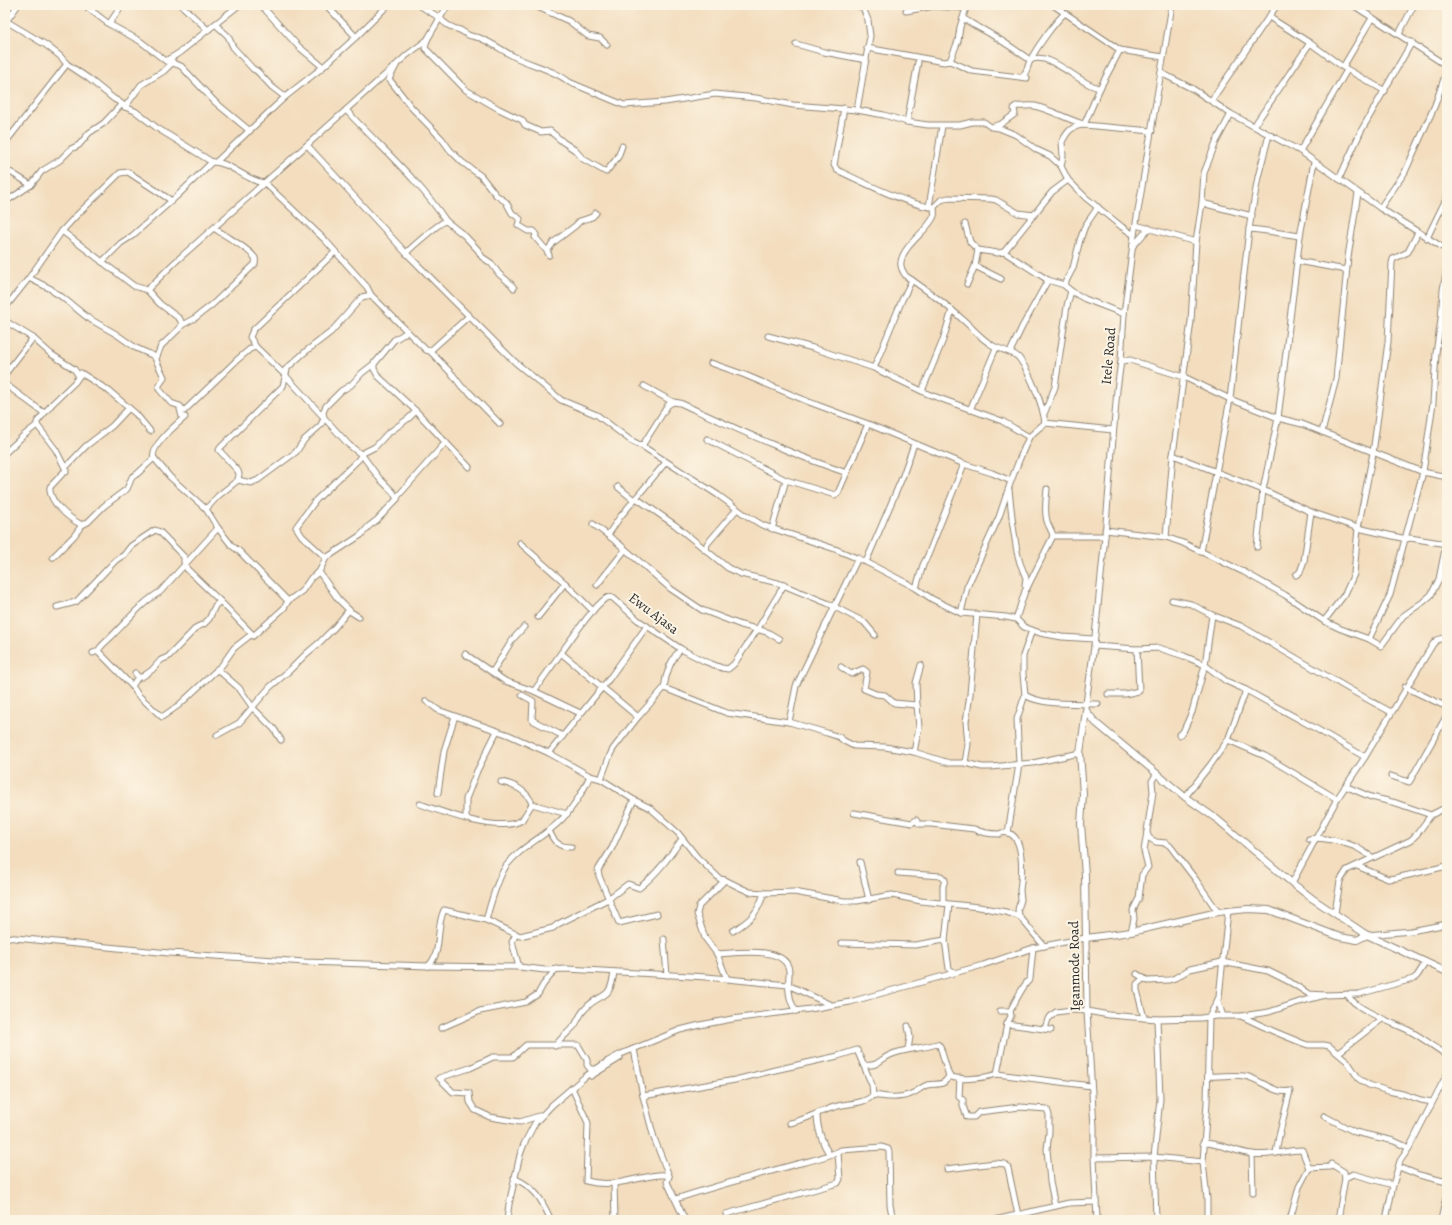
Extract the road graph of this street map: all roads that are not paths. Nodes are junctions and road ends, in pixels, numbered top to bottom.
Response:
1 (18, 5) edge
2 (84, 5) edge
3 (122, 5) edge
4 (239, 5) edge
5 (261, 5) edge
6 (326, 5) edge
7 (388, 5) edge
8 (419, 5) edge
9 (448, 5) edge
10 (533, 5) edge
11 (857, 5) edge
12 (1172, 5) edge
13 (1277, 5) edge
14 (1414, 5) edge
15 (183, 6) edge
16 (966, 6) edge
17 (1356, 6) edge
18 (1055, 7) edge
19 (906, 11) dead end
20 (1065, 13) junction
21 (1269, 17) junction
22 (440, 18) junction
23 (1372, 18) junction
24 (963, 19) junction
25 (1057, 20) junction
26 (6, 22) edge
27 (109, 24) junction
28 (215, 24) junction
29 (208, 30) junction
30 (1399, 34) junction
31 (356, 37) junction
32 (427, 40) junction
33 (1412, 42) junction
34 (1310, 43) junction
35 (796, 44) dead end
36 (607, 45) dead end
37 (867, 48) junction
38 (1120, 50) junction
39 (179, 53) junction
40 (1163, 57) junction
41 (866, 60) junction
42 (1030, 60) junction
43 (166, 61) junction
44 (950, 61) junction
45 (918, 62) dead end
46 (172, 63) junction
47 (67, 64) junction
48 (397, 64) junction
49 (1447, 66) edge
50 (323, 67) junction
51 (1345, 69) junction
52 (1447, 70) edge
53 (1161, 73) junction
54 (383, 76) junction
55 (389, 79) junction
56 (1100, 88) junction
57 (1385, 91) junction
58 (285, 97) junction
59 (1211, 101) junction
60 (123, 106) junction
61 (844, 108) junction
62 (346, 110) junction
63 (857, 110) junction
64 (1231, 114) junction
65 (907, 122) junction
66 (1084, 125) junction
67 (942, 126) junction
68 (1254, 126) junction
69 (991, 127) junction
70 (250, 131) junction
71 (1152, 131) junction
72 (1270, 135) junction
73 (5, 143) edge
74 (307, 146) junction
75 (622, 146) dead end
76 (1300, 151) junction
77 (215, 162) junction
78 (1314, 162) junction
79 (1062, 166) junction
80 (5, 170) edge
81 (1339, 179) junction
82 (1068, 180) junction
83 (266, 183) junction
84 (31, 185) junction
85 (1358, 193) junction
86 (1447, 197) edge
87 (172, 201) junction
88 (5, 202) edge
89 (1202, 203) junction
90 (932, 207) junction
91 (1098, 207) junction
92 (1380, 208) junction
93 (596, 213) dead end
94 (1034, 214) junction
95 (1022, 215) junction
96 (1252, 216) junction
97 (446, 221) junction
98 (965, 224) dead end
99 (1028, 224) junction
100 (1136, 225) junction
101 (215, 228) junction
102 (1148, 228) junction
103 (1249, 230) junction
104 (62, 231) junction
105 (1418, 232) junction
106 (1134, 235) junction
107 (1300, 236) junction
108 (1427, 238) junction
109 (1196, 242) junction
110 (1134, 245) junction
111 (978, 250) junction
112 (1447, 250) edge
113 (335, 252) junction
114 (1004, 252) junction
115 (406, 253) junction
116 (1297, 261) junction
117 (102, 262) junction
118 (975, 266) junction
119 (1447, 268) edge
120 (1346, 270) junction
121 (29, 278) junction
122 (1001, 279) dead end
123 (912, 280) junction
124 (1048, 280) junction
125 (967, 284) dead end
126 (1064, 285) junction
127 (514, 288) dead end
128 (147, 290) junction
129 (1071, 291) junction
130 (371, 295) junction
131 (5, 308) edge
132 (952, 310) junction
133 (1124, 314) junction
134 (468, 315) junction
135 (1441, 320) junction
136 (5, 321) edge
137 (1447, 323) edge
138 (182, 325) junction
139 (407, 332) junction
140 (768, 336) dead end
141 (33, 338) junction
142 (256, 347) junction
143 (996, 348) junction
144 (430, 351) junction
145 (1010, 352) junction
146 (156, 359) junction
147 (1121, 359) junction
148 (374, 363) junction
149 (711, 363) dead end
150 (874, 368) junction
151 (287, 370) junction
152 (280, 371) junction
153 (5, 374) edge
154 (79, 376) junction
155 (286, 376) junction
156 (1184, 377) junction
157 (5, 384) edge
158 (644, 386) dead end
159 (922, 391) junction
160 (1230, 399) junction
161 (673, 402) junction
162 (180, 406) junction
163 (128, 408) junction
164 (970, 410) junction
165 (416, 411) junction
166 (44, 413) junction
167 (1044, 414) junction
168 (324, 418) junction
169 (1278, 418) junction
170 (1045, 423) junction
171 (500, 424) dead end
172 (868, 424) junction
173 (37, 425) junction
174 (1113, 430) junction
175 (150, 431) dead end
176 (1322, 432) junction
177 (1029, 437) junction
178 (707, 440) dead end
179 (446, 442) junction
180 (914, 444) junction
181 (642, 446) junction
182 (5, 453) edge
183 (1373, 453) junction
184 (362, 455) junction
185 (1173, 455) junction
186 (154, 458) junction
187 (666, 462) junction
188 (964, 464) junction
189 (469, 467) dead end
190 (66, 468) junction
191 (1217, 472) junction
192 (1423, 472) junction
193 (847, 473) junction
194 (1447, 477) edge
195 (238, 480) junction
196 (786, 480) junction
197 (1011, 481) junction
198 (618, 487) dead end
199 (1009, 487) junction
200 (1047, 489) dead end
201 (1264, 490) junction
202 (397, 499) junction
203 (635, 499) junction
204 (206, 509) junction
205 (737, 509) junction
206 (1311, 512) junction
207 (593, 524) dead end
208 (82, 525) junction
209 (218, 528) junction
210 (1358, 528) junction
211 (772, 529) junction
212 (1105, 530) junction
213 (608, 535) junction
214 (1052, 536) junction
215 (1105, 536) junction
216 (1166, 537) junction
217 (1406, 539) junction
218 (520, 543) dead end
219 (708, 544) junction
220 (1446, 544) edge
221 (700, 546) junction
222 (1257, 547) dead end
223 (625, 550) junction
224 (706, 550) junction
225 (1201, 552) junction
226 (53, 556) dead end
227 (326, 558) junction
228 (858, 558) junction
229 (866, 562) junction
230 (185, 564) junction
231 (319, 572) junction
232 (1296, 575) dead end
233 (565, 583) junction
234 (598, 585) dead end
235 (784, 585) junction
236 (916, 588) junction
237 (1027, 588) junction
238 (1172, 600) dead end
239 (220, 601) junction
240 (288, 601) junction
241 (57, 607) dead end
242 (834, 607) junction
243 (349, 610) junction
244 (593, 611) junction
245 (961, 613) junction
246 (977, 614) junction
247 (1212, 615) junction
248 (359, 617) dead end
249 (538, 617) dead end
250 (1016, 619) junction
251 (1324, 621) junction
252 (648, 626) junction
253 (524, 627) dead end
254 (757, 630) junction
255 (1032, 630) junction
256 (252, 634) junction
257 (875, 635) dead end
258 (1447, 637) edge
259 (779, 639) dead end
260 (1094, 639) junction
261 (1370, 640) junction
262 (1094, 646) junction
263 (681, 649) junction
264 (1137, 650) junction
265 (561, 653) junction
266 (465, 654) dead end
267 (921, 665) dead end
268 (1205, 665) junction
269 (841, 668) dead end
270 (217, 669) junction
271 (493, 672) junction
272 (132, 686) junction
273 (601, 687) junction
274 (664, 688) junction
275 (1406, 688) junction
276 (1246, 690) junction
277 (534, 691) junction
278 (1108, 694) dead end
279 (522, 695) dead end
280 (1025, 695) junction
281 (426, 701) dead end
282 (1086, 703) junction
283 (1098, 704) dead end
284 (917, 705) junction
285 (1447, 707) edge
286 (253, 708) junction
287 (1086, 711) junction
288 (1391, 712) junction
289 (580, 713) junction
290 (1447, 715) edge
291 (454, 716) junction
292 (638, 717) junction
293 (789, 722) junction
294 (1085, 722) junction
295 (1096, 724) junction
296 (498, 731) junction
297 (217, 735) dead end
298 (1179, 735) dead end
299 (563, 736) junction
300 (281, 740) dead end
301 (1228, 740) junction
302 (914, 752) junction
303 (549, 753) junction
304 (1080, 753) junction
305 (1365, 757) junction
306 (965, 763) junction
307 (1019, 764) junction
308 (1156, 773) junction
309 (590, 776) junction
310 (1391, 776) dead end
311 (601, 779) junction
312 (501, 782) dead end
313 (1345, 786) junction
314 (438, 793) dead end
315 (1185, 797) junction
316 (1337, 799) junction
317 (634, 800) junction
318 (420, 804) dead end
319 (532, 804) junction
320 (1447, 807) edge
321 (854, 813) dead end
322 (567, 814) junction
323 (1431, 815) junction
324 (466, 819) junction
325 (549, 830) junction
326 (1147, 832) junction
327 (1008, 833) junction
328 (1317, 837) junction
329 (682, 839) junction
330 (1309, 839) dead end
331 (571, 847) dead end
332 (1372, 857) junction
333 (860, 862) dead end
334 (1357, 866) junction
335 (1447, 866) edge
336 (898, 873) dead end
337 (725, 880) junction
338 (1292, 883) junction
339 (764, 893) junction
340 (608, 899) junction
341 (869, 900) junction
342 (943, 903) junction
343 (949, 905) junction
344 (1228, 911) junction
345 (1218, 912) junction
346 (1015, 913) junction
347 (1335, 913) junction
348 (657, 914) dead end
349 (486, 920) junction
350 (1447, 924) edge
351 (733, 932) dead end
352 (1132, 932) junction
353 (516, 934) junction
354 (1367, 935) junction
355 (5, 937) edge
356 (1086, 938) junction
357 (664, 939) dead end
358 (945, 940) junction
359 (842, 943) dead end
360 (1044, 946) junction
361 (1033, 948) junction
362 (716, 954) junction
363 (1222, 962) junction
364 (1426, 962) junction
365 (428, 966) junction
366 (519, 967) junction
367 (556, 969) junction
368 (614, 972) junction
369 (954, 972) junction
370 (1447, 972) edge
371 (1137, 974) dead end
372 (667, 975) junction
373 (727, 979) junction
374 (1143, 979) junction
375 (785, 985) junction
376 (1348, 994) junction
377 (1325, 996) junction
378 (1218, 1001) junction
379 (832, 1006) junction
380 (796, 1010) junction
381 (1000, 1011) dead end
382 (1010, 1011) junction
383 (1087, 1011) junction
384 (1223, 1016) junction
385 (1241, 1016) junction
386 (1209, 1017) junction
387 (1144, 1018) junction
388 (1157, 1019) junction
389 (1382, 1019) junction
390 (1007, 1024) junction
391 (908, 1026) dead end
392 (441, 1028) dead end
393 (1045, 1029) junction
394 (1051, 1030) dead end
395 (562, 1037) junction
396 (566, 1044) junction
397 (555, 1046) junction
398 (908, 1049) junction
399 (1338, 1053) junction
400 (1447, 1055) edge
401 (864, 1065) junction
402 (595, 1069) junction
403 (1208, 1072) junction
404 (997, 1074) junction
405 (1447, 1074) edge
406 (949, 1076) junction
407 (960, 1078) junction
408 (1091, 1086) junction
409 (572, 1088) junction
410 (873, 1095) junction
411 (643, 1096) junction
412 (1432, 1102) junction
413 (817, 1114) junction
414 (542, 1115) junction
415 (1324, 1116) dead end
416 (790, 1123) dead end
417 (1203, 1143) junction
418 (1409, 1148) junction
419 (838, 1153) junction
420 (1276, 1153) junction
421 (829, 1154) junction
422 (1252, 1154) junction
423 (1154, 1157) junction
424 (1094, 1158) junction
425 (1203, 1162) junction
426 (1399, 1167) junction
427 (1309, 1168) junction
428 (947, 1169) dead end
429 (1344, 1172) junction
430 (1353, 1174) junction
431 (669, 1176) junction
432 (514, 1178) junction
433 (1346, 1178) junction
434 (1447, 1182) edge
435 (614, 1183) junction
436 (1393, 1185) junction
437 (1253, 1193) dead end
438 (1447, 1193) edge
439 (676, 1199) junction
440 (1096, 1202) junction
441 (1055, 1206) junction
442 (726, 1214) dead end
443 (1018, 1215) junction
444 (507, 1220) edge
445 (552, 1220) edge
446 (615, 1220) edge
447 (685, 1220) edge
448 (893, 1220) edge
449 (995, 1220) edge
450 (1097, 1220) edge
451 (1156, 1220) edge
452 (1207, 1220) edge
453 (1290, 1220) edge
454 (1338, 1220) edge
455 (1386, 1220) edge
456 (1441, 1220) edge

1 - 26 street
2 - 27 street
3 - 27 street
4 - 28 street
5 - 50 street
6 - 31 street
7 - 31 street
8 - 22 street
9 - 22 street
10 - 36 street
11 - 37 street
12 - 40 street, Itele Road
13 - 21 street
14 - 30 street
15 - 29 street
16 - 19 street
16 - 24 street
17 - 23 street
18 - 20 street
18 - 25 street
20 - 25 street
20 - 38 street
21 - 34 street
21 - 59 street
22 - 32 street
22 - 61 street
23 - 30 street
23 - 51 street
24 - 42 street
24 - 44 street
25 - 42 street
26 - 47 street
27 - 43 street
28 - 29 street
28 - 58 street
29 - 39 street
30 - 33 street
31 - 50 street
32 - 48 street
32 - 75 street
33 - 49 street
33 - 57 street
34 - 51 street
34 - 68 street
35 - 41 street
37 - 41 street
37 - 44 street
38 - 40 street
38 - 56 street
39 - 43 street
39 - 46 street
40 - 53 street, Itele Road
41 - 63 street
42 - 44 street
42 - 56 street
43 - 46 street
45 - 65 street
46 - 60 street
46 - 70 street
47 - 60 street
47 - 73 street
48 - 54 street
48 - 55 street
50 - 58 street
51 - 57 street
51 - 76 street
52 - 92 street
53 - 59 street
53 - 71 street, Itele Road
54 - 55 street
54 - 62 street
55 - 93 street
56 - 66 street
57 - 81 street
58 - 70 street
59 - 64 street
60 - 77 street
60 - 84 street
61 - 63 street
61 - 90 street
62 - 74 street
62 - 97 street
63 - 65 street
64 - 68 street
64 - 89 street
65 - 67 street
66 - 69 street
66 - 71 street
66 - 79 street
67 - 69 street
67 - 90 street
68 - 72 street
69 - 79 street
70 - 77 street
71 - 100 street, Itele Road
72 - 76 street
72 - 96 street
74 - 83 street
74 - 115 street
76 - 78 street
77 - 83 street
77 - 87 street
78 - 81 street
78 - 107 street
79 - 82 street
80 - 84 street
81 - 85 street
82 - 91 street
82 - 94 street
83 - 101 street
83 - 113 street
84 - 88 street
85 - 92 street
85 - 120 street
86 - 108 street
87 - 104 street
87 - 117 street
89 - 96 street
89 - 109 street
90 - 95 street
90 - 123 street
91 - 106 street
91 - 126 street
92 - 105 street
94 - 95 street
94 - 99 street
95 - 99 street
96 - 103 street
97 - 115 street
97 - 127 street
98 - 111 street
99 - 114 street
100 - 102 street
100 - 106 street, Itele Road
101 - 128 street
101 - 138 street
102 - 109 street
102 - 110 street
103 - 107 street
103 - 160 street
104 - 117 street
104 - 121 street
105 - 108 street
105 - 183 street
106 - 110 street, Itele Road
107 - 116 street
108 - 112 street
109 - 156 street
110 - 133 street, Itele Road
111 - 114 street
111 - 118 street
113 - 130 street
113 - 142 street
114 - 124 street
115 - 134 street
116 - 120 street
116 - 169 street
117 - 128 street
118 - 122 street
118 - 125 street
119 - 135 street
120 - 176 street
121 - 131 street
121 - 146 street
123 - 132 street
123 - 150 street
124 - 126 street
124 - 145 street
126 - 129 street
128 - 138 street
129 - 133 street
129 - 167 street
130 - 139 street
130 - 151 street
132 - 143 street
132 - 159 street
133 - 147 street, Itele Road
134 - 144 street
134 - 181 street
135 - 137 street
135 - 192 street
136 - 141 street
138 - 146 street
139 - 144 street
139 - 148 street
140 - 150 street
141 - 153 street
141 - 154 street
142 - 152 street
142 - 162 street
143 - 145 street
143 - 164 street
144 - 171 street
145 - 167 street
146 - 162 street
147 - 156 street
147 - 174 street, Itele Road
148 - 165 street
148 - 168 street
149 - 172 street
150 - 159 street
151 - 152 street
151 - 155 street
152 - 155 street
154 - 163 street
154 - 166 street
155 - 168 street
155 - 195 street
156 - 160 street
156 - 185 street
157 - 166 street
158 - 161 street
159 - 164 street
160 - 169 street
160 - 191 street
161 - 181 street
161 - 193 street
162 - 186 street
163 - 175 street
163 - 190 street
164 - 177 street
165 - 179 street
165 - 184 street
166 - 173 street
167 - 170 street
168 - 184 street
168 - 195 street
169 - 176 street
169 - 201 street
170 - 174 street
170 - 177 street
172 - 180 street
172 - 193 street
173 - 182 street
173 - 190 street
174 - 212 street, Itele Road
176 - 183 street
177 - 197 street
178 - 196 street
179 - 189 street
179 - 202 street
180 - 188 street
180 - 229 street
181 - 187 street
183 - 192 street
183 - 210 street
184 - 202 street
184 - 227 street
185 - 191 street
185 - 216 street
186 - 204 street
186 - 208 street
187 - 203 street
187 - 205 street
188 - 197 street
188 - 236 street
190 - 208 street
191 - 201 street
191 - 225 street
192 - 194 street
192 - 217 street
193 - 196 street
195 - 204 street
196 - 211 street
197 - 199 street
198 - 203 street
199 - 237 street
199 - 245 street
200 - 214 street
201 - 206 street
201 - 222 street
202 - 227 street
203 - 213 street
203 - 221 street
204 - 209 street
205 - 211 street
205 - 219 street
206 - 210 street
206 - 232 street
207 - 213 street
208 - 226 street
209 - 230 street
209 - 240 street
210 - 217 street
210 - 251 street
211 - 228 street
212 - 215 street, Itele Road
212 - 216 street
213 - 223 street
214 - 215 street
214 - 237 street
215 - 260 street, Itele Road
216 - 225 street
217 - 220 street
217 - 261 street
218 - 233 street
219 - 221 street
219 - 224 street
220 - 261 street
221 - 224 street
223 - 234 street
223 - 254 street
224 - 235 street
225 - 251 street
227 - 231 street
228 - 229 street
228 - 242 street
229 - 236 street
230 - 239 street
230 - 241 street
230 - 272 street
231 - 240 street
231 - 243 street
233 - 244 street
233 - 249 street
235 - 242 street
235 - 254 street
236 - 245 street
237 - 250 street
238 - 247 street
239 - 256 street
239 - 272 street
240 - 256 street
242 - 257 street
242 - 293 street
243 - 248 street
243 - 286 street
244 - 252 street, Ewu Ajasa
244 - 265 street, Ewu Ajasa
245 - 246 street
246 - 250 street
246 - 306 street
247 - 268 street
247 - 288 street
250 - 255 street
251 - 261 street
252 - 263 street, Ewu Ajasa
252 - 273 street
253 - 271 street
254 - 259 street
254 - 263 street, Ewu Ajasa
255 - 260 street
255 - 280 street
256 - 270 street
258 - 275 street
260 - 262 street, Itele Road
262 - 264 street
262 - 282 street, Itele Road
263 - 274 street
264 - 268 street
264 - 278 street
265 - 273 street
265 - 277 street, Ewu Ajasa
266 - 271 street
267 - 284 street
268 - 276 street
268 - 298 street
269 - 284 street
270 - 272 street
270 - 286 street
271 - 277 street
273 - 289 street
273 - 292 street
274 - 292 street
274 - 293 street
275 - 285 street
275 - 288 street
276 - 301 street
276 - 305 street
277 - 289 street
279 - 299 street
280 - 282 street
280 - 307 street
281 - 291 street
282 - 283 street
282 - 287 street, Itele Road
284 - 302 street
286 - 297 street
286 - 300 street
287 - 294 street, Iganmode Road
287 - 295 street
288 - 305 street
289 - 299 street
290 - 310 street
291 - 296 street
291 - 314 street
292 - 311 street
293 - 302 street
294 - 295 street
294 - 304 street, Iganmode Road
295 - 308 street
296 - 303 street
296 - 324 street
299 - 303 street
301 - 315 street
301 - 316 street
302 - 306 street
303 - 309 street
304 - 307 street
304 - 356 street, Iganmode Road
305 - 313 street
306 - 307 street
307 - 327 street
308 - 315 street
308 - 326 street
309 - 311 street
309 - 322 street
311 - 317 street
312 - 319 street
313 - 316 street
313 - 323 street
315 - 338 street
316 - 328 street
317 - 329 street
317 - 340 street
318 - 324 street
319 - 322 street
319 - 324 street
320 - 323 street
321 - 327 street
322 - 325 street
323 - 332 street
325 - 331 street
325 - 349 street
326 - 345 street
326 - 352 street
327 - 346 street
328 - 330 street
328 - 332 street
328 - 338 street
329 - 337 street
329 - 340 street
332 - 334 street
333 - 341 street
334 - 335 street
334 - 347 street
336 - 342 street
337 - 339 street
337 - 362 street
338 - 347 street
339 - 341 street
339 - 351 street
340 - 348 street
340 - 353 street
341 - 342 street
342 - 343 street
343 - 346 street
343 - 358 street
344 - 345 street
344 - 354 street
344 - 363 street
345 - 352 street
346 - 360 street
347 - 354 street
349 - 353 street
349 - 365 street
350 - 354 street
352 - 356 street
353 - 366 street
354 - 364 street
355 - 365 street
356 - 360 street
356 - 383 street, Iganmode Road
357 - 372 street
358 - 359 street
358 - 369 street
360 - 361 street
361 - 369 street
361 - 382 street
362 - 373 street
362 - 375 street
363 - 374 street
363 - 377 street
363 - 378 street
364 - 370 street
364 - 376 street
365 - 366 street
366 - 367 street
367 - 368 street
367 - 392 street
368 - 372 street
368 - 395 street
369 - 379 street
371 - 374 street
372 - 373 street
373 - 375 street
374 - 387 street
375 - 379 street
375 - 380 street
376 - 377 street
376 - 389 street
377 - 385 street
378 - 384 street
378 - 386 street
379 - 380 street
380 - 402 street
381 - 382 street
382 - 390 street
383 - 387 street
383 - 393 street
383 - 408 street, Iganmode Road
384 - 385 street
384 - 386 street
385 - 399 street
386 - 388 street
386 - 403 street
387 - 388 street
388 - 423 street
389 - 399 street
389 - 400 street
390 - 393 street
390 - 404 street
391 - 398 street
393 - 394 street
395 - 396 street
395 - 397 street
396 - 397 street
396 - 402 street
397 - 414 street
398 - 401 street
398 - 406 street
399 - 412 street
401 - 410 street
401 - 411 street
402 - 409 street
403 - 417 street
403 - 420 street
404 - 407 street
404 - 408 street
405 - 412 street
406 - 407 street
406 - 410 street
407 - 441 street
408 - 424 street, Iganmode Road
409 - 411 street
409 - 414 street
409 - 435 street
410 - 413 street
411 - 431 street
412 - 418 street
413 - 416 street
413 - 421 street
414 - 432 street
415 - 418 street
417 - 422 street
417 - 425 street
418 - 426 street
419 - 421 street
419 - 442 street
419 - 448 street
420 - 422 street
420 - 427 street
421 - 439 street
422 - 437 street
423 - 424 street
423 - 425 street
423 - 451 street
424 - 440 street, Iganmode Road
425 - 452 street
426 - 434 street
426 - 436 street
427 - 429 street
427 - 453 street
428 - 443 street
429 - 430 street
429 - 433 street
430 - 433 street
430 - 436 street
431 - 435 street
431 - 439 street
432 - 444 street
432 - 445 street
433 - 454 street
435 - 446 street
436 - 455 street
438 - 456 street
439 - 447 street
440 - 441 street
440 - 450 street, Iganmode Road
441 - 443 street
443 - 449 street

